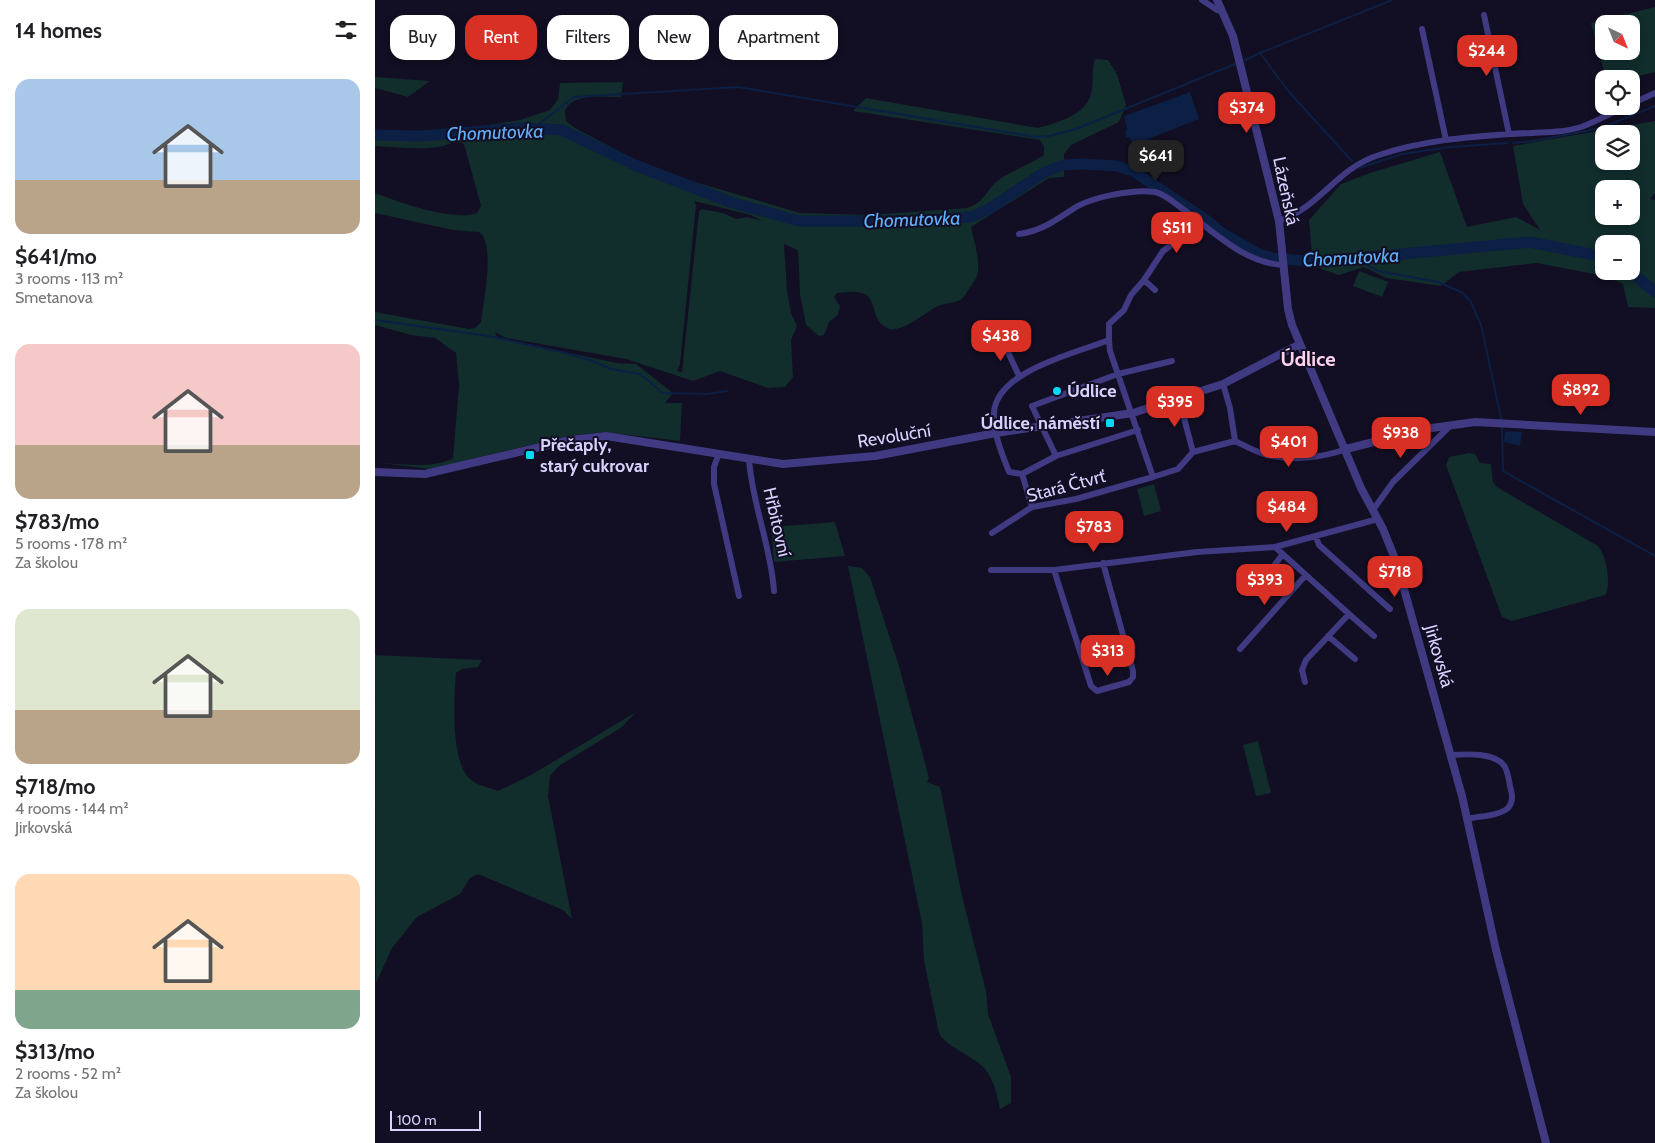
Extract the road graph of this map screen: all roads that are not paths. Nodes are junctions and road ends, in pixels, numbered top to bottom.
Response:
1 (1202, 0) edge
2 (1217, 0) edge
3 (1221, 11) junction
4 (1484, 15) dead end
5 (1422, 29) dead end
6 (1655, 93) edge
7 (1640, 100) edge
8 (1607, 115) edge
9 (1509, 134) junction
10 (1446, 140) junction
11 (1279, 220) junction
12 (1201, 223) junction
13 (1019, 234) dead end
14 (1283, 261) junction
15 (1144, 280) junction
16 (1155, 290) dead end
17 (1109, 340) junction
18 (987, 343) dead end
19 (1300, 344) junction
20 (1172, 362) dead end
21 (1119, 374) junction
22 (1019, 376) junction
23 (1223, 384) junction
24 (1179, 399) junction
25 (1133, 413) junction
26 (1043, 426) junction
27 (1449, 426) junction
28 (1138, 430) junction
29 (1655, 432) edge
30 (996, 433) junction
31 (1235, 441) junction
32 (1346, 449) junction
33 (1193, 452) junction
34 (719, 453) junction
35 (1056, 456) junction
36 (749, 459) junction
37 (375, 472) edge
38 (1022, 474) junction
39 (1153, 477) junction
40 (1032, 507) junction
41 (1373, 510) junction
42 (1378, 519) junction
43 (992, 533) dead end
44 (1316, 537) junction
45 (1275, 547) junction
46 (1282, 555) junction
47 (1103, 563) junction
48 (991, 570) dead end
49 (1054, 570) junction
50 (1305, 576) junction
51 (1240, 577) dead end
52 (774, 591) dead end
53 (739, 596) dead end
54 (1390, 610) dead end
55 (1349, 614) junction
56 (1328, 636) junction
57 (1374, 636) dead end
58 (1240, 649) dead end
59 (1355, 659) dead end
60 (1305, 682) dead end
61 (1451, 755) junction
62 (1467, 819) junction
63 (1546, 1143) edge

1 - 3 street
2 - 3 street, Lázeňská
3 - 11 street, Lázeňská
4 - 9 street
5 - 10 street
6 - 7 street
8 - 9 street
9 - 10 street
10 - 11 street
11 - 14 street, Lázeňská
12 - 13 street
12 - 14 street
12 - 15 street
14 - 19 street, Lázeňská
15 - 16 street
15 - 17 street
17 - 21 street
17 - 22 street
18 - 22 street
19 - 23 street, Revoluční
19 - 32 street, Jirkovská
20 - 21 street
21 - 25 street
21 - 26 street
22 - 30 street
23 - 24 street, Revoluční
23 - 31 street
24 - 25 street, Revoluční
24 - 33 street
25 - 26 street, Revoluční
25 - 28 street
26 - 30 street, Revoluční
26 - 35 street
27 - 29 street
27 - 32 street
27 - 41 street
28 - 35 street
28 - 39 street
30 - 36 street, Revoluční
30 - 38 street
31 - 32 street
31 - 33 street
32 - 41 street, Jirkovská
33 - 39 street, Stará Čtvrť
34 - 36 street, Revoluční
34 - 37 street, Revoluční
34 - 53 street
35 - 38 street
36 - 52 street, Hřbitovní
38 - 40 street
39 - 40 street, Stará Čtvrť
40 - 43 street, Stará Čtvrť
41 - 42 street, Jirkovská
42 - 44 street
42 - 61 street, Jirkovská
44 - 45 street
44 - 54 street
45 - 46 street
45 - 47 street
46 - 50 street
46 - 51 street
47 - 49 street
47 - 49 street
48 - 49 street
50 - 55 street
50 - 58 street
55 - 56 street
55 - 57 street
56 - 59 street
56 - 60 street
61 - 62 street, Jirkovská
61 - 62 street
62 - 63 street, Jirkovská

